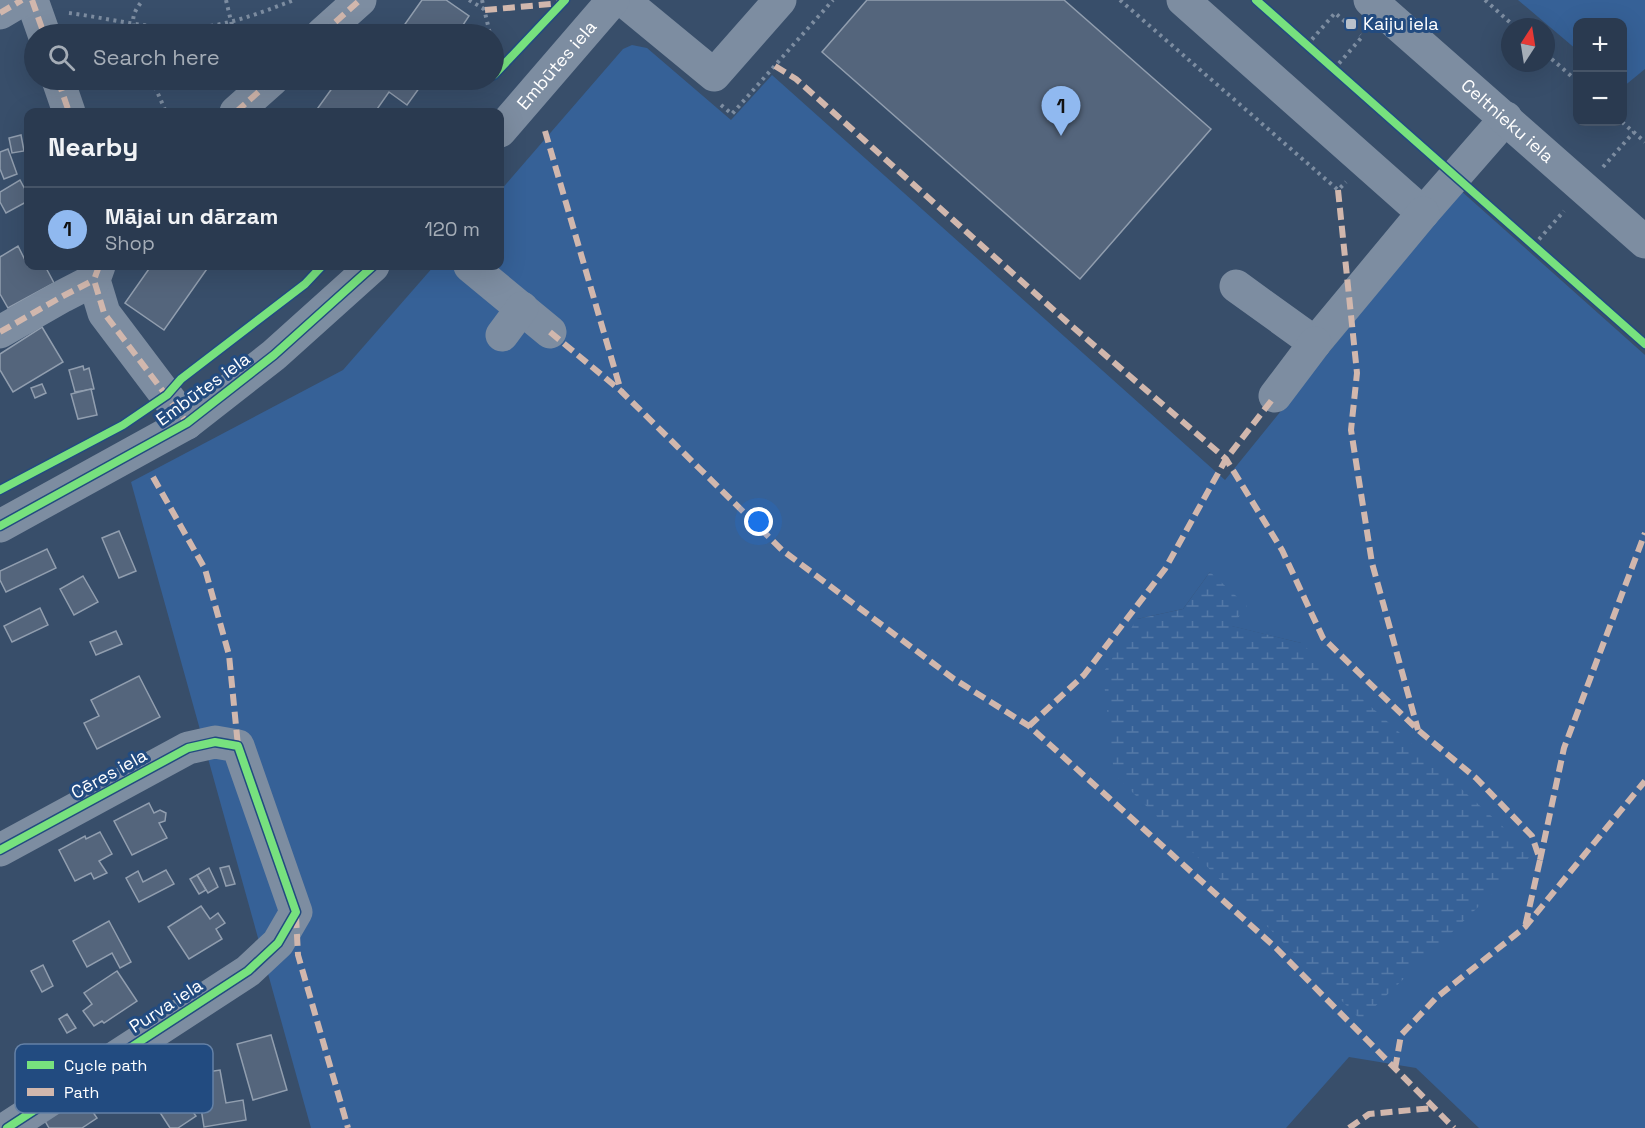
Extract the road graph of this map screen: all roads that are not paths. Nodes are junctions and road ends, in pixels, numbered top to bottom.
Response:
1 (360, 0) edge
2 (613, 0) edge
3 (623, 0) edge
4 (780, 0) edge
5 (1183, 0) edge
6 (1371, 0) edge
7 (33, 11) edge
8 (0, 13) edge
9 (333, 24) edge
10 (61, 90) edge
11 (261, 90) edge
12 (68, 108) edge
13 (240, 108) edge
14 (1506, 118) junction
15 (504, 126) edge
16 (1424, 213) junction
17 (1644, 238) edge
18 (369, 270) edge
19 (475, 270) edge
20 (97, 273) edge
21 (1236, 286) dead end
22 (522, 309) junction
23 (0, 332) edge
24 (550, 332) dead end
25 (502, 335) dead end
26 (1315, 343) junction
27 (1275, 396) dead end
28 (187, 423) junction
29 (0, 526) edge
30 (0, 850) edge
31 (296, 912) joint
32 (136, 1044) edge
33 (30, 1113) edge
34 (7, 1128) edge

1 - 9 street
2 - 15 street, Embūtes iela
3 - 4 street
5 - 16 street
6 - 14 street, Celtnieku iela
7 - 8 street
10 - 12 street
11 - 13 street
14 - 16 street
14 - 17 street, Celtnieku iela
16 - 26 street
18 - 28 street, Embūtes iela
19 - 22 street
20 - 23 street
20 - 28 street
21 - 26 street
22 - 24 street
22 - 25 street
26 - 27 street
28 - 29 street, Embūtes iela
30 - 31 street, Cēres iela
31 - 32 street, Purva iela
33 - 34 street, Purva iela

